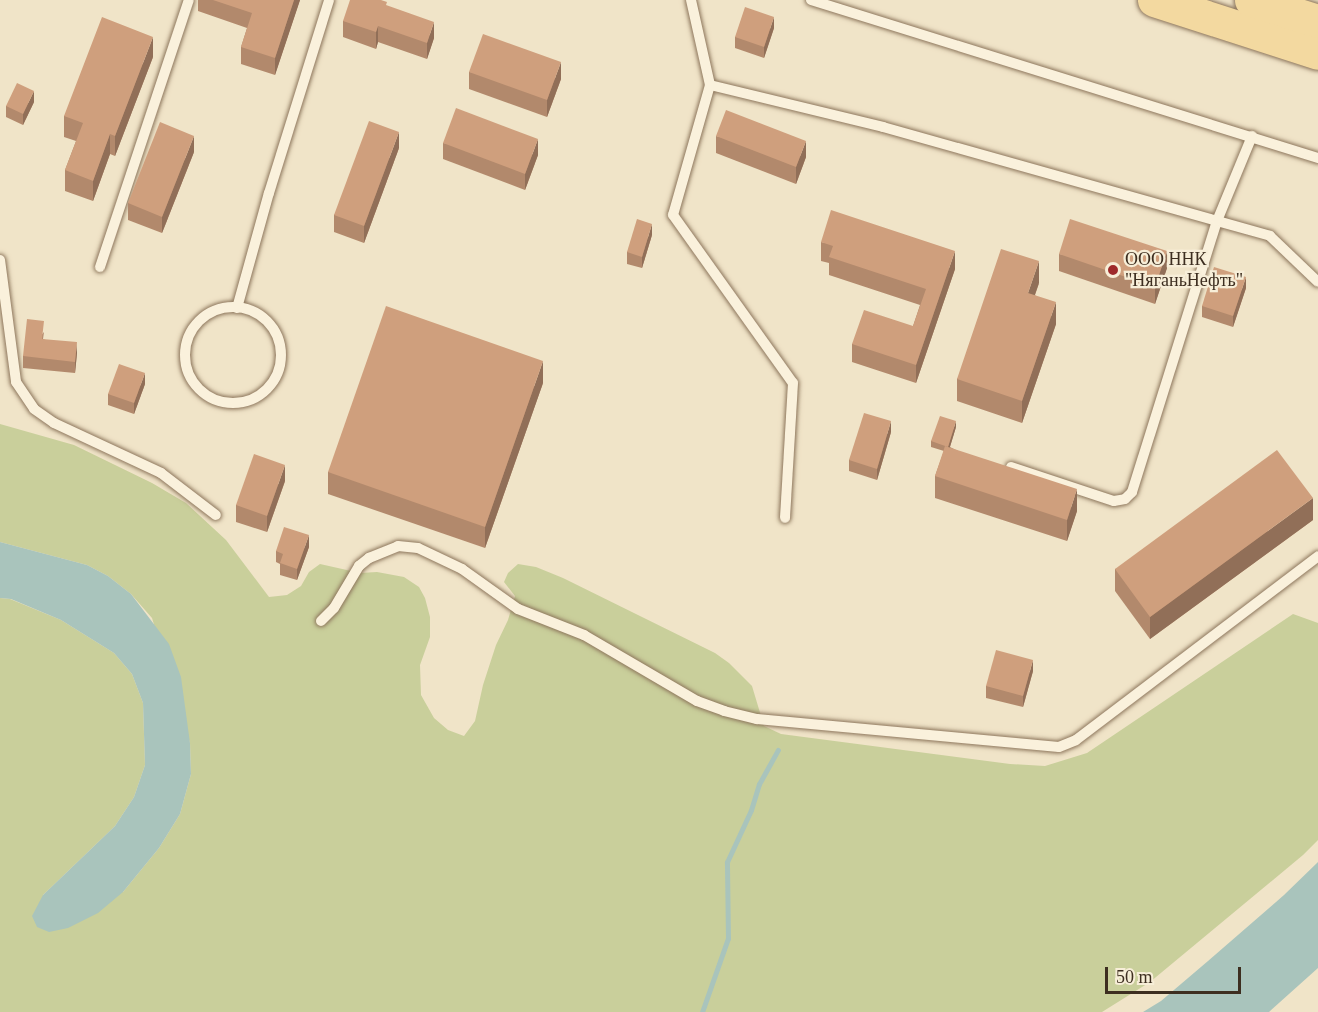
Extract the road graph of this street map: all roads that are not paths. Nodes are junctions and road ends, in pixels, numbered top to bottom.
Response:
1 (189, 0) edge
2 (329, 0) edge
3 (691, 0) edge
4 (811, 0) edge
5 (1154, 0) edge
6 (1251, 0) edge
7 (1318, 21) edge
8 (1318, 53) edge
9 (710, 86) junction
10 (1252, 136) junction
11 (1318, 158) edge
12 (1217, 221) junction
13 (0, 260) edge
14 (100, 267) dead end
15 (1318, 282) edge
16 (237, 308) junction
17 (1011, 467) edge
18 (216, 515) dead end
19 (785, 518) dead end
20 (1318, 556) edge
21 (321, 621) dead end

1 - 14 lane
2 - 16 lane
3 - 9 lane
4 - 10 lane
5 - 8 main road
6 - 7 main road
9 - 12 lane
9 - 19 lane
10 - 11 lane
10 - 12 lane
12 - 15 lane
12 - 17 lane
13 - 18 lane
16 - 16 lane
20 - 21 lane

